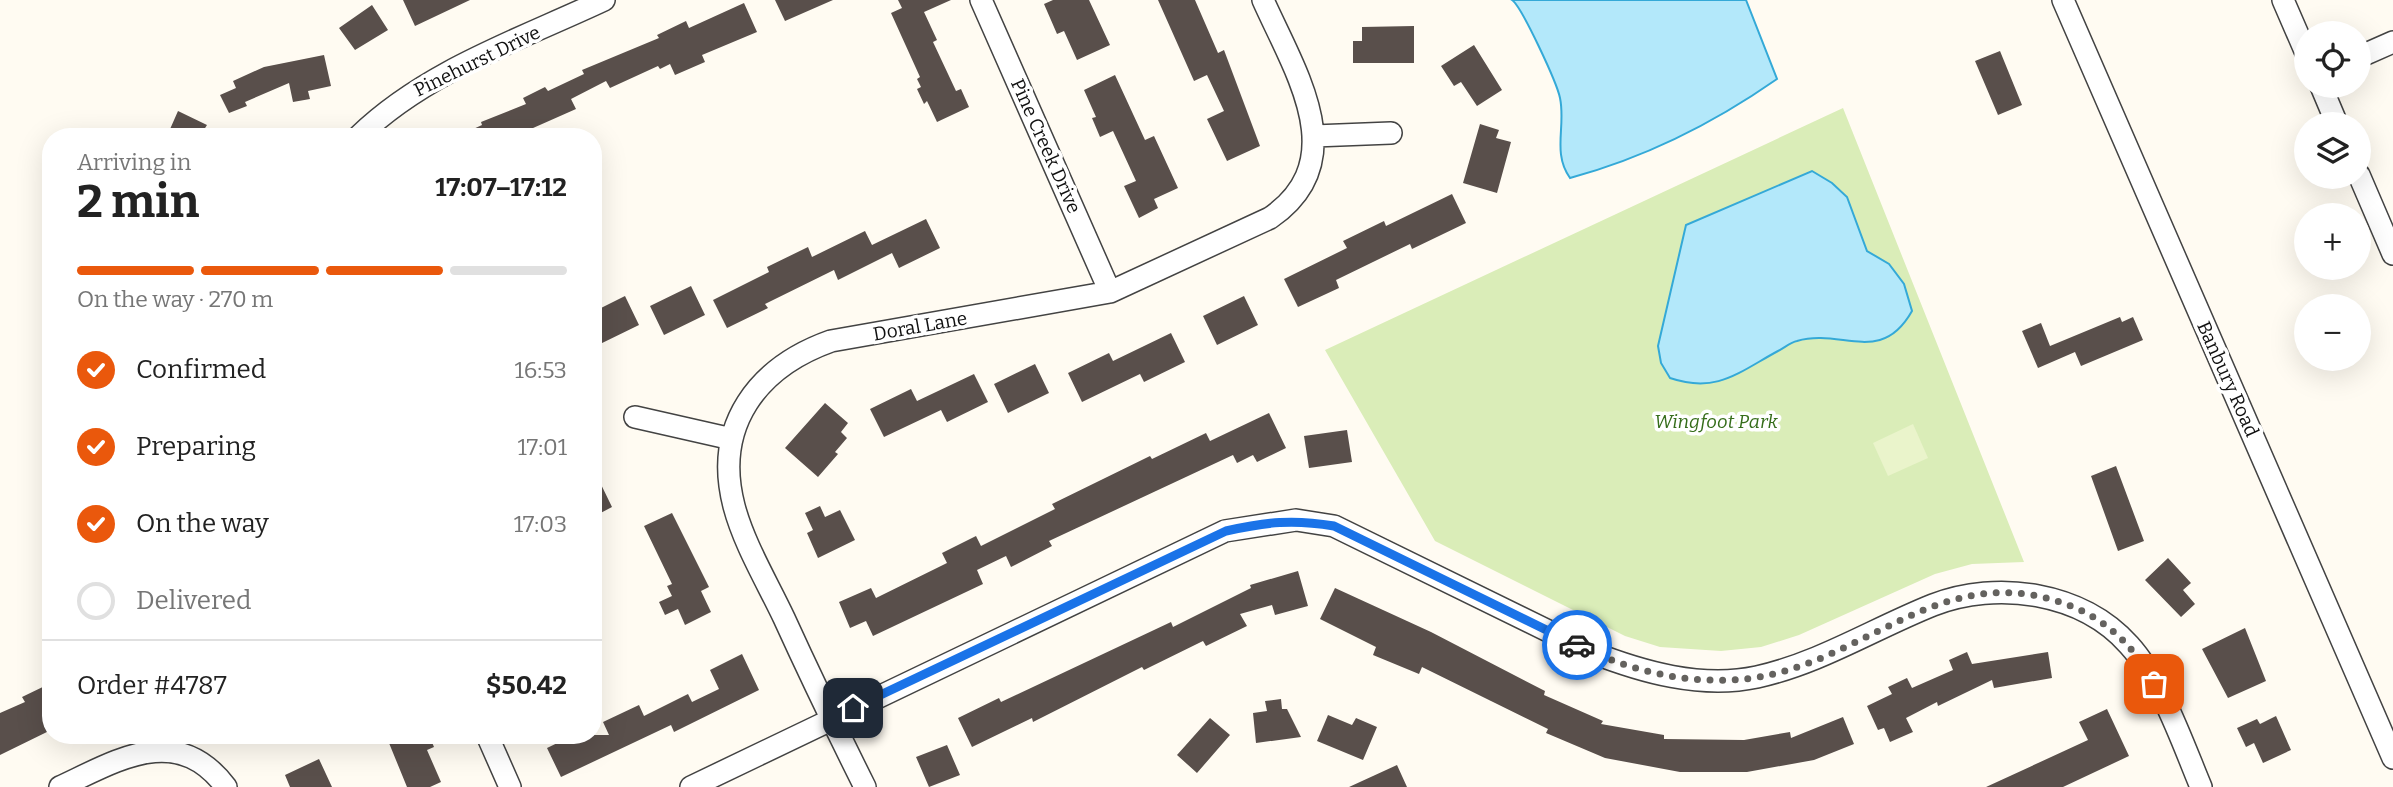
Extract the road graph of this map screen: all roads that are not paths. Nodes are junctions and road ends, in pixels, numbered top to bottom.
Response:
1 (604, 0) edge
2 (981, 0) edge
3 (1263, 0) edge
4 (2063, 0) edge
5 (2283, 0) edge
6 (2294, 26) edge
7 (2393, 42) edge
8 (2371, 52) edge
9 (367, 128) edge
10 (1391, 133) dead end
11 (1314, 136) junction
12 (2365, 189) edge
13 (2393, 254) edge
14 (1110, 292) junction
15 (635, 416) dead end
16 (732, 439) junction
17 (831, 719) junction
18 (491, 744) edge
19 (2393, 758) edge
20 (60, 787) edge
21 (226, 787) edge
22 (510, 787) edge
23 (691, 787) edge
24 (865, 787) edge
25 (2201, 787) edge

1 - 9 street, Pinehurst Drive
2 - 14 street, Pine Creek Drive
3 - 11 street, Doral Lane
4 - 19 street, Banbury Road
5 - 6 street
7 - 8 street
10 - 11 street
11 - 14 street, Doral Lane
12 - 13 street
14 - 16 street, Doral Lane
15 - 16 street
16 - 17 street, Doral Lane
17 - 23 street
17 - 24 street, Doral Lane
17 - 25 street
18 - 22 street
20 - 21 street

